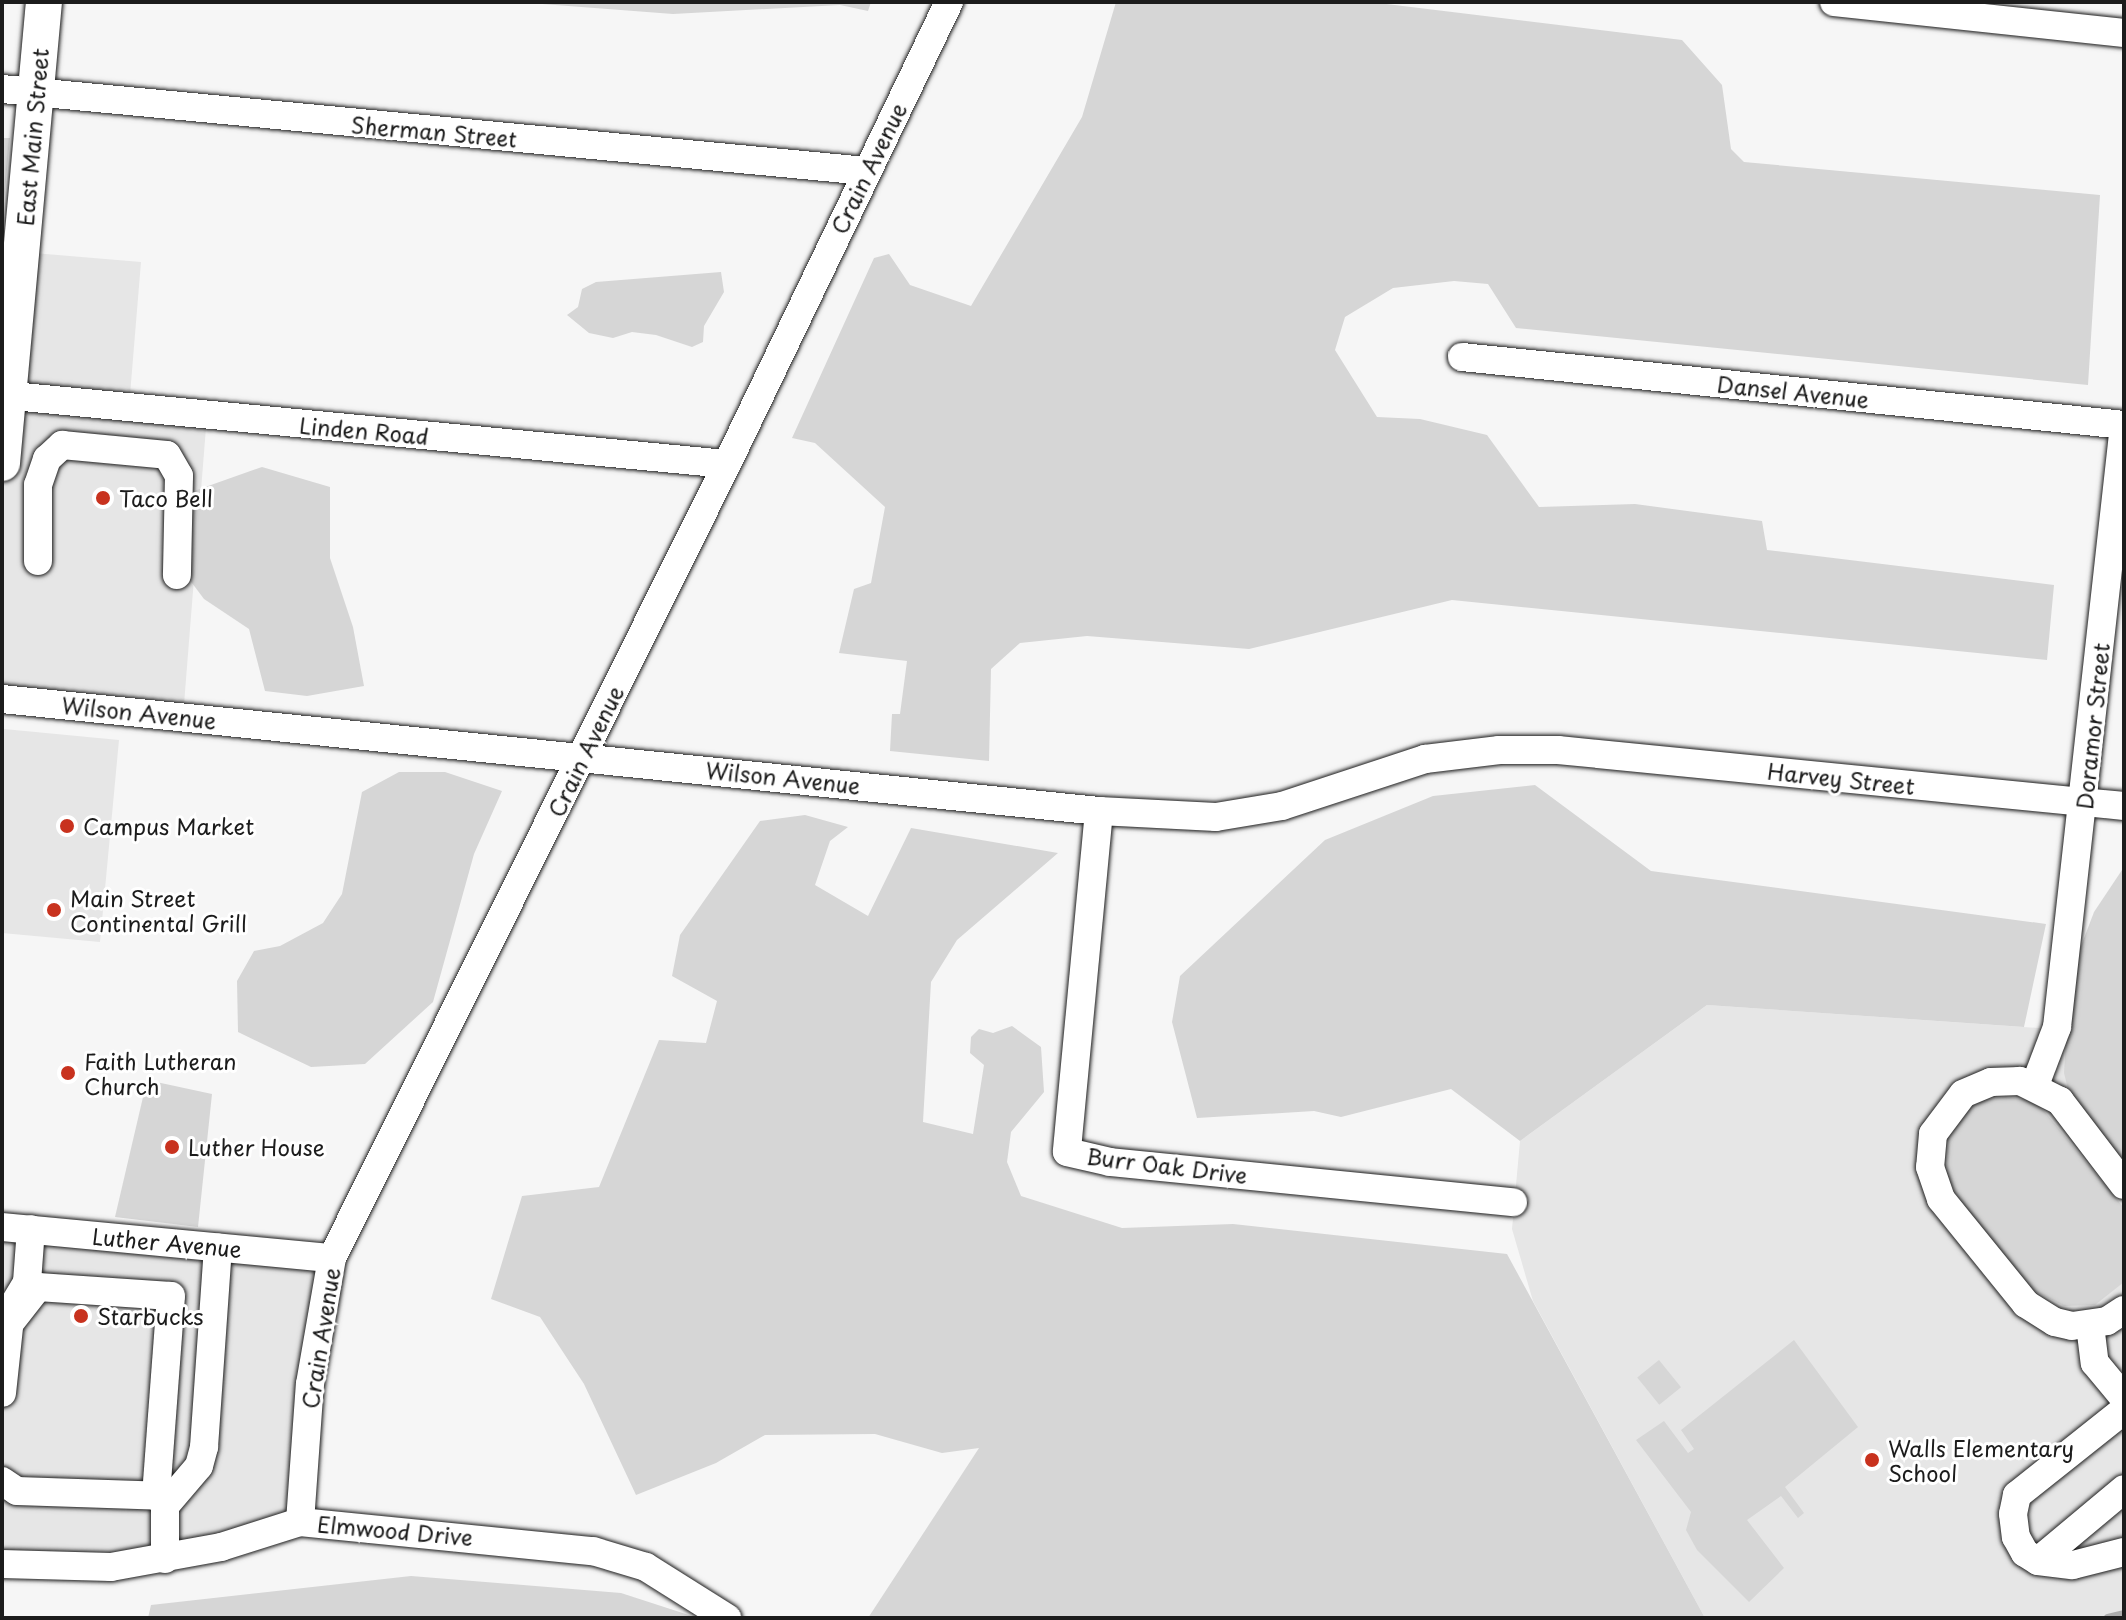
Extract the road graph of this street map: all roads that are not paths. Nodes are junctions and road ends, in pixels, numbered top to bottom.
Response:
1 (44, 2) edge
2 (949, 2) edge
3 (1834, 2) edge
4 (2124, 33) edge
5 (19, 91) edge
6 (866, 171) junction
7 (1462, 357) dead end
8 (5, 396) edge
9 (2124, 425) edge
10 (2, 463) edge
11 (727, 464) junction
12 (38, 561) dead end
13 (177, 575) dead end
14 (2, 699) edge
15 (1558, 750) joint
16 (582, 756) junction
17 (2083, 802) junction
18 (2124, 806) edge
19 (1099, 811) junction
20 (2035, 1085) junction
21 (2124, 1185) edge
22 (1513, 1202) dead end
23 (2, 1227) edge
24 (31, 1229) junction
25 (218, 1247) junction
26 (332, 1258) junction
27 (2124, 1310) edge
28 (9, 1324) junction
29 (2090, 1325) junction
30 (2, 1393) edge
31 (2124, 1398) edge
32 (2124, 1410) edge
33 (2, 1481) edge
34 (2124, 1489) edge
35 (162, 1496) junction
36 (300, 1522) junction
37 (2124, 1552) edge
38 (165, 1559) junction
39 (2038, 1561) junction
40 (2, 1564) edge
41 (727, 1618) edge

1 - 5 main road, East Main Street
2 - 6 street, Crain Avenue
3 - 4 street
5 - 6 street, Sherman Street
5 - 8 main road, East Main Street
6 - 11 street, Crain Avenue
7 - 9 street, Dansel Avenue
8 - 10 main road, East Main Street
8 - 11 street, Linden Road
9 - 17 street, Doramor Street
11 - 16 street, Crain Avenue
12 - 13 street
14 - 16 street, Wilson Avenue
15 - 17 street, Harvey Street
15 - 19 street, Wilson Avenue
16 - 19 street, Wilson Avenue
16 - 26 street, Crain Avenue
17 - 18 street, Harvey Street
17 - 20 street, Doramor Street
19 - 22 street, Burr Oak Drive
20 - 21 street
20 - 29 street
23 - 24 street, Luther Avenue
24 - 25 street, Luther Avenue
24 - 28 street
25 - 26 street, Luther Avenue
25 - 35 street
26 - 36 street, Crain Avenue
27 - 29 street
28 - 30 street
28 - 35 street
29 - 31 street
32 - 39 street
33 - 35 street
34 - 39 street
35 - 38 street
36 - 38 street, Elmwood Drive
36 - 41 street, Elmwood Drive
37 - 39 street
38 - 40 street, Elmwood Drive

